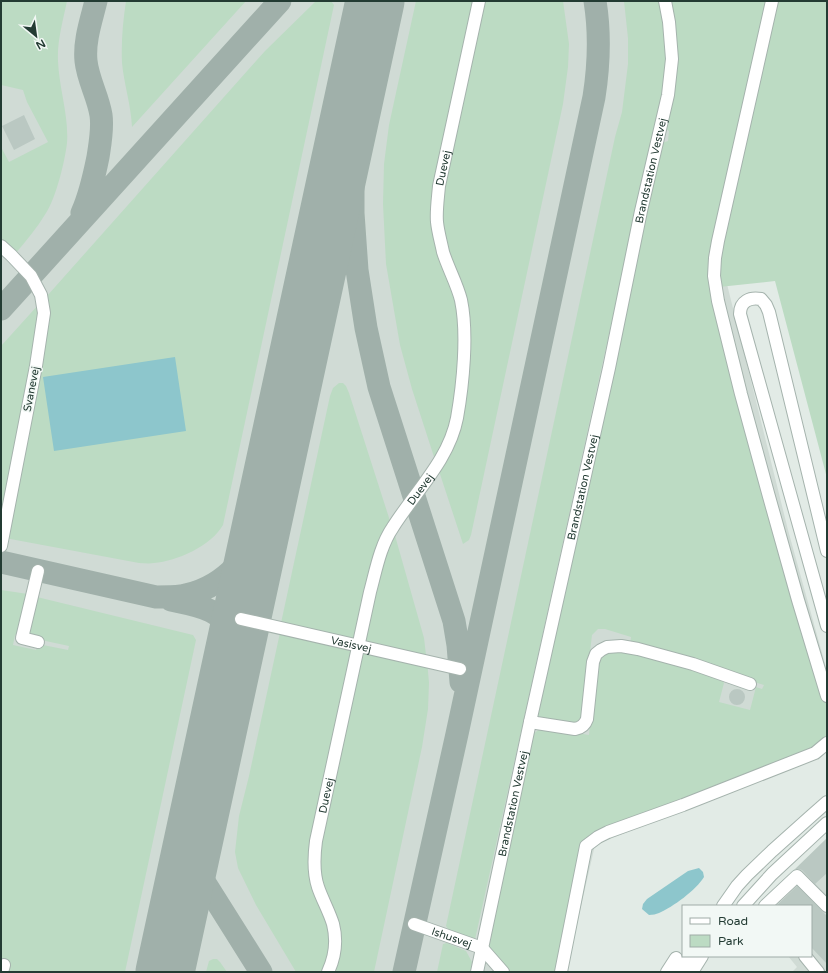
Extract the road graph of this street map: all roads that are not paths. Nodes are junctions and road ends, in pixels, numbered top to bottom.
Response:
1 (479, 1) edge
2 (665, 1) edge
3 (772, 1) edge
4 (1, 246) edge
5 (1, 546) edge
6 (827, 551) edge
7 (38, 571) dead end
8 (241, 620) dead end
9 (827, 626) edge
10 (38, 642) dead end
11 (358, 646) junction
12 (460, 669) dead end
13 (750, 684) dead end
14 (827, 696) edge
15 (530, 722) junction
16 (827, 743) edge
17 (827, 802) edge
18 (827, 823) edge
19 (724, 905) edge
20 (744, 905) edge
21 (766, 905) edge
22 (827, 906) edge
23 (414, 924) dead end
24 (482, 948) junction
25 (689, 957) edge
26 (701, 957) edge
27 (806, 957) edge
28 (676, 958) dead end
29 (328, 972) edge
30 (477, 972) edge
31 (503, 972) edge
32 (561, 972) edge
33 (667, 972) edge
34 (680, 972) edge
35 (692, 972) edge
36 (818, 972) edge

1 - 11 lane, Duevej
2 - 15 lane, Brandstation Vestvej
3 - 14 lane
4 - 5 lane, Svanevej
6 - 9 lane
7 - 10 lane
8 - 11 lane, Vasisvej
11 - 12 lane, Vasisvej
11 - 29 lane, Duevej
13 - 15 lane
15 - 24 lane, Brandstation Vestvej
16 - 32 lane
17 - 19 lane
18 - 20 lane
21 - 22 lane
23 - 24 lane, Ishusvej
24 - 30 lane, Brandstation Vestvej
24 - 31 lane, Ishusvej
25 - 34 lane
26 - 35 lane
27 - 36 lane
28 - 33 lane

